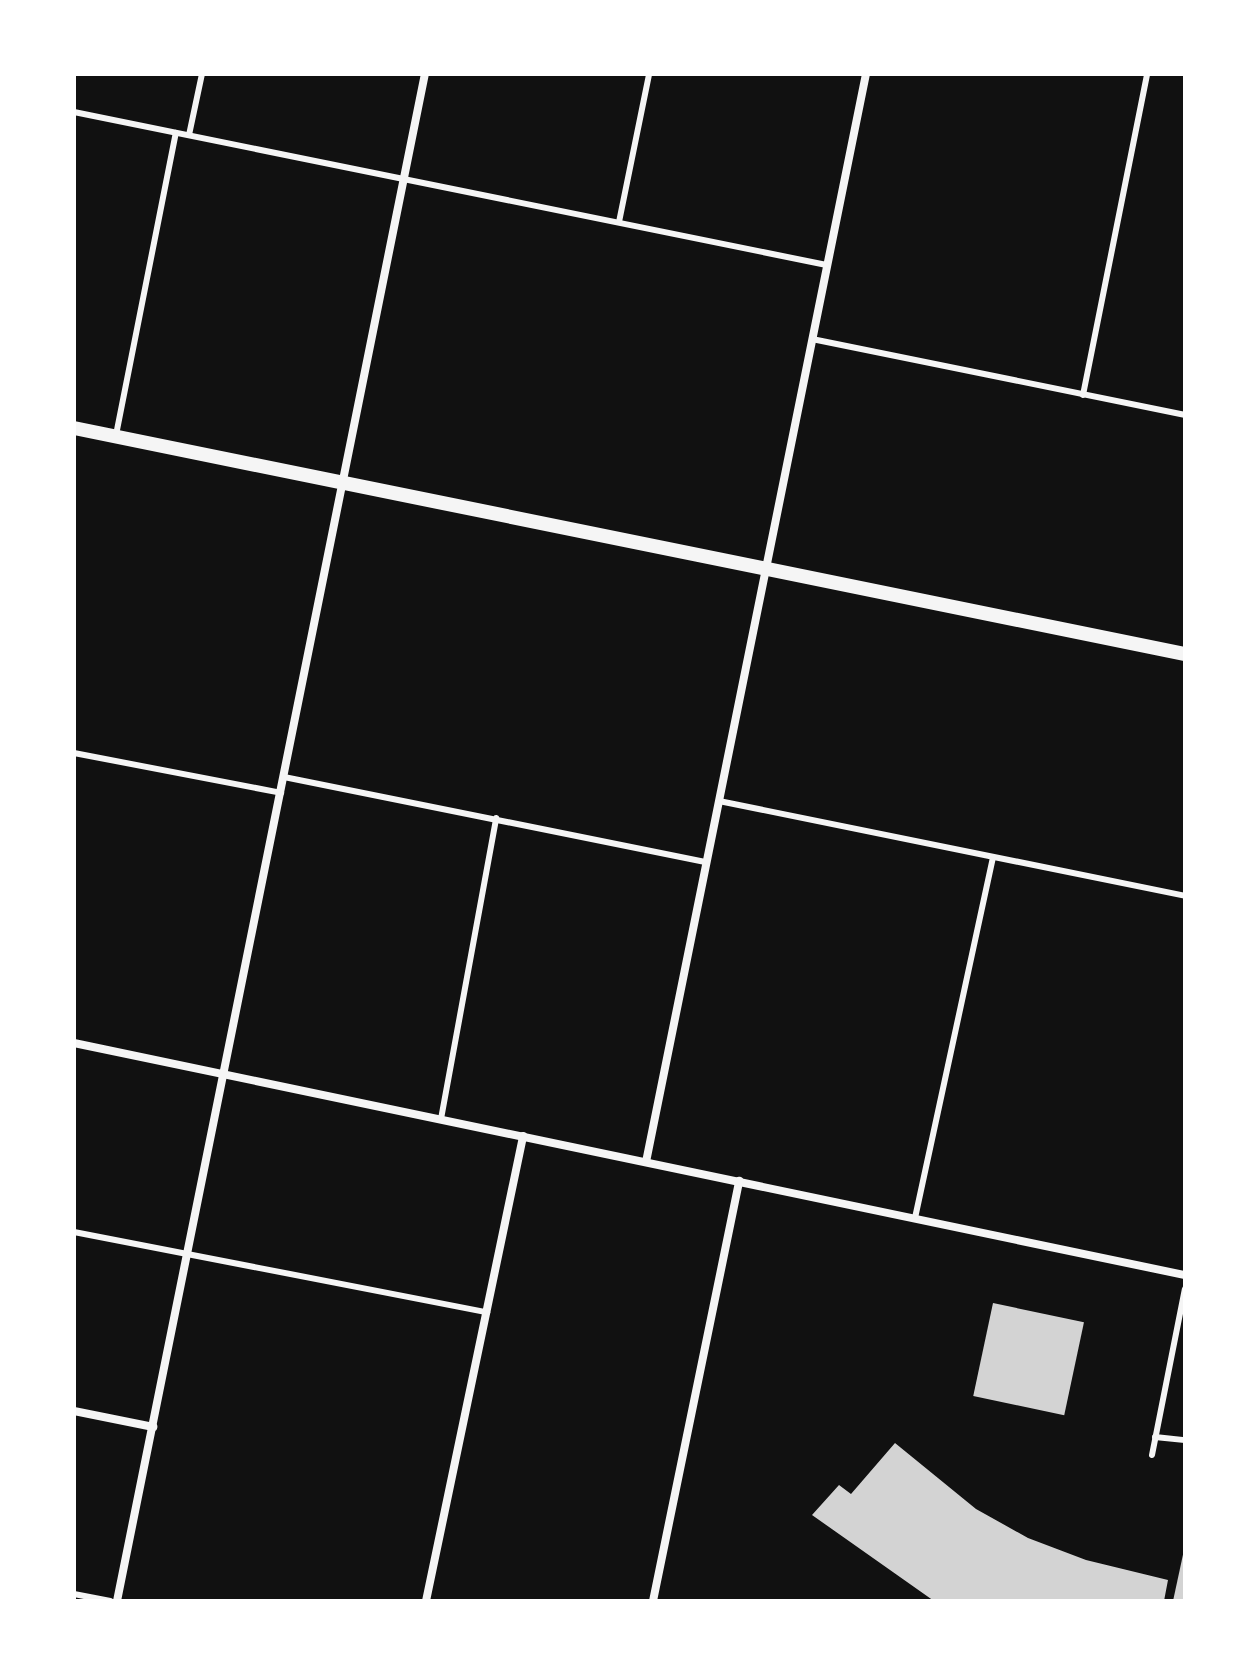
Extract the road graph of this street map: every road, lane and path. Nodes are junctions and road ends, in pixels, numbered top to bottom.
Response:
1 (202, 74) edge
2 (425, 74) edge
3 (649, 74) edge
4 (866, 74) edge
5 (1147, 74) edge
6 (74, 112) edge
7 (176, 133) junction
8 (189, 135) junction
9 (404, 179) junction
10 (619, 222) junction
11 (827, 265) junction
12 (812, 339) junction
13 (1083, 395) junction
14 (1185, 415) edge
15 (74, 428) edge
16 (116, 436) junction
17 (343, 482) junction
18 (766, 569) junction
19 (1185, 654) edge
20 (74, 753) edge
21 (284, 777) junction
22 (281, 793) junction
23 (719, 801) junction
24 (496, 818) junction
25 (993, 857) junction
26 (707, 862) junction
27 (1185, 896) edge
28 (74, 1043) edge
29 (225, 1074) junction
30 (441, 1119) junction
31 (523, 1136) junction
32 (646, 1162) junction
33 (739, 1181) junction
34 (915, 1218) junction
35 (74, 1232) edge
36 (189, 1256) junction
37 (1185, 1275) edge
38 (1185, 1289) edge
39 (487, 1312) junction
40 (74, 1411) edge
41 (153, 1427) junction
42 (1155, 1437) junction
43 (1185, 1440) edge
44 (1152, 1455) dead end
45 (74, 1594) edge
46 (110, 1601) edge
47 (117, 1601) edge
48 (426, 1601) edge
49 (653, 1601) edge

1 - 8 lane
2 - 9 street
3 - 10 lane
4 - 11 street
5 - 13 lane
6 - 7 lane
7 - 8 lane
7 - 16 lane
8 - 9 lane
9 - 10 lane
9 - 17 street
10 - 11 lane
11 - 12 street
12 - 13 lane
12 - 18 street
13 - 14 lane
15 - 16 street
16 - 17 street
17 - 18 street
17 - 21 street
18 - 19 street
18 - 23 street
20 - 22 lane
21 - 22 street
21 - 24 lane
22 - 29 street
23 - 25 lane
23 - 26 street
24 - 26 lane
24 - 30 lane
25 - 27 lane
25 - 34 lane
26 - 32 street
28 - 29 street
29 - 30 street
29 - 36 street
30 - 31 street
31 - 32 street
31 - 39 street
32 - 33 street
33 - 34 street
33 - 49 street
34 - 37 street
35 - 36 lane
36 - 39 lane
36 - 41 street
38 - 42 lane
39 - 48 street
40 - 41 street
41 - 47 street
42 - 43 lane
42 - 44 lane
45 - 46 lane

